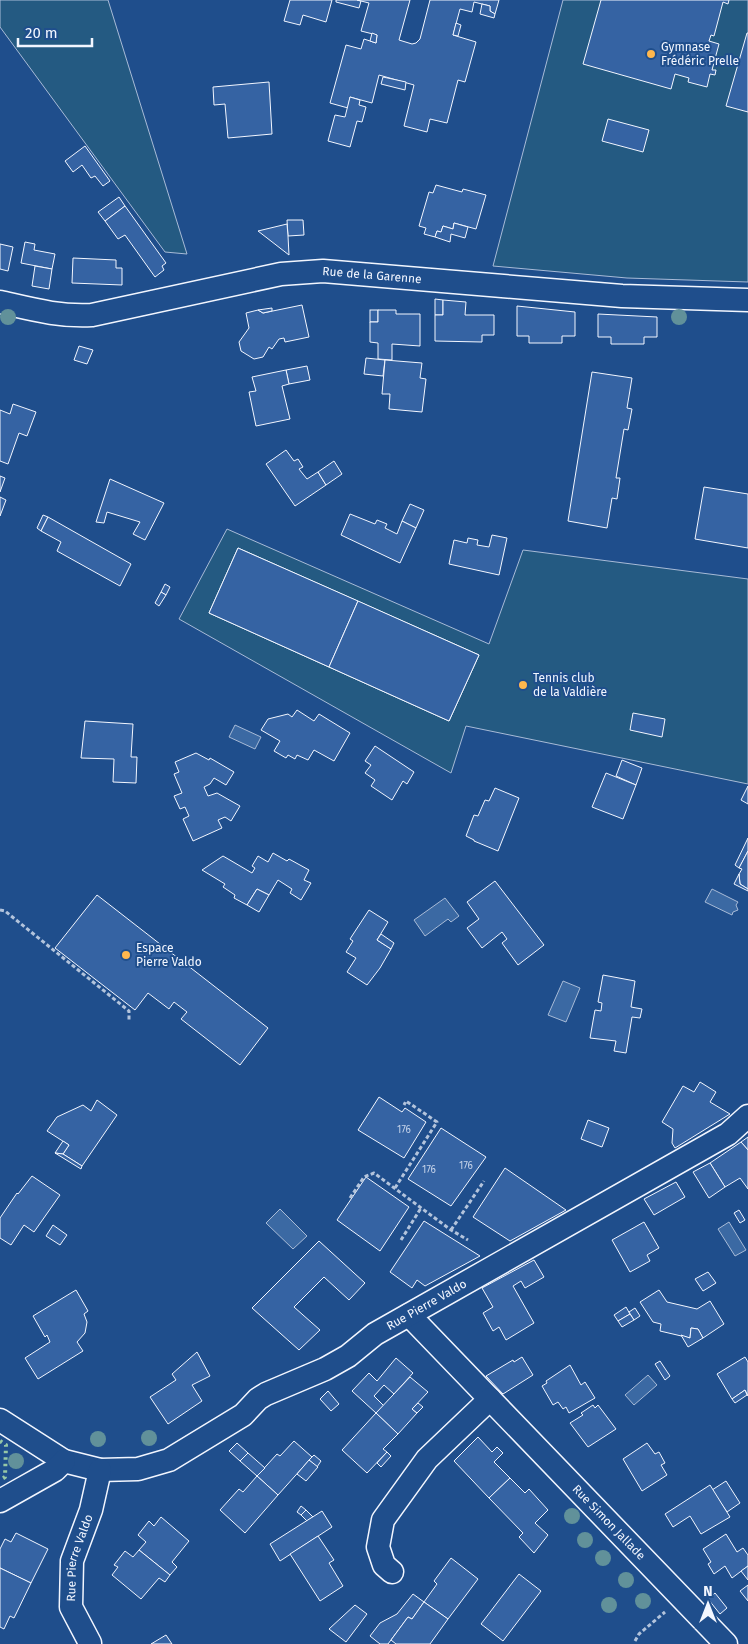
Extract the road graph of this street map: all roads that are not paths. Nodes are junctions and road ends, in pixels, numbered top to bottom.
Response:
1 (748, 300) edge
2 (0, 302) edge
3 (748, 1116) edge
4 (409, 1315) junction
5 (490, 1399) junction
6 (0, 1420) edge
7 (64, 1461) junction
8 (100, 1470) junction
9 (0, 1501) edge
10 (392, 1572) dead end
11 (90, 1643) edge
12 (726, 1644) edge

1 - 2 street, Rue de la Garenne
3 - 4 street, Rue Pierre Valdo
4 - 5 street, Rue Simon Jallade
4 - 8 street, Rue Pierre Valdo
5 - 10 street
5 - 12 street, Rue Simon Jallade
6 - 7 street, Rue Pierre Valdo
7 - 8 street, Rue Pierre Valdo
7 - 9 street
8 - 11 street, Rue Pierre Valdo

